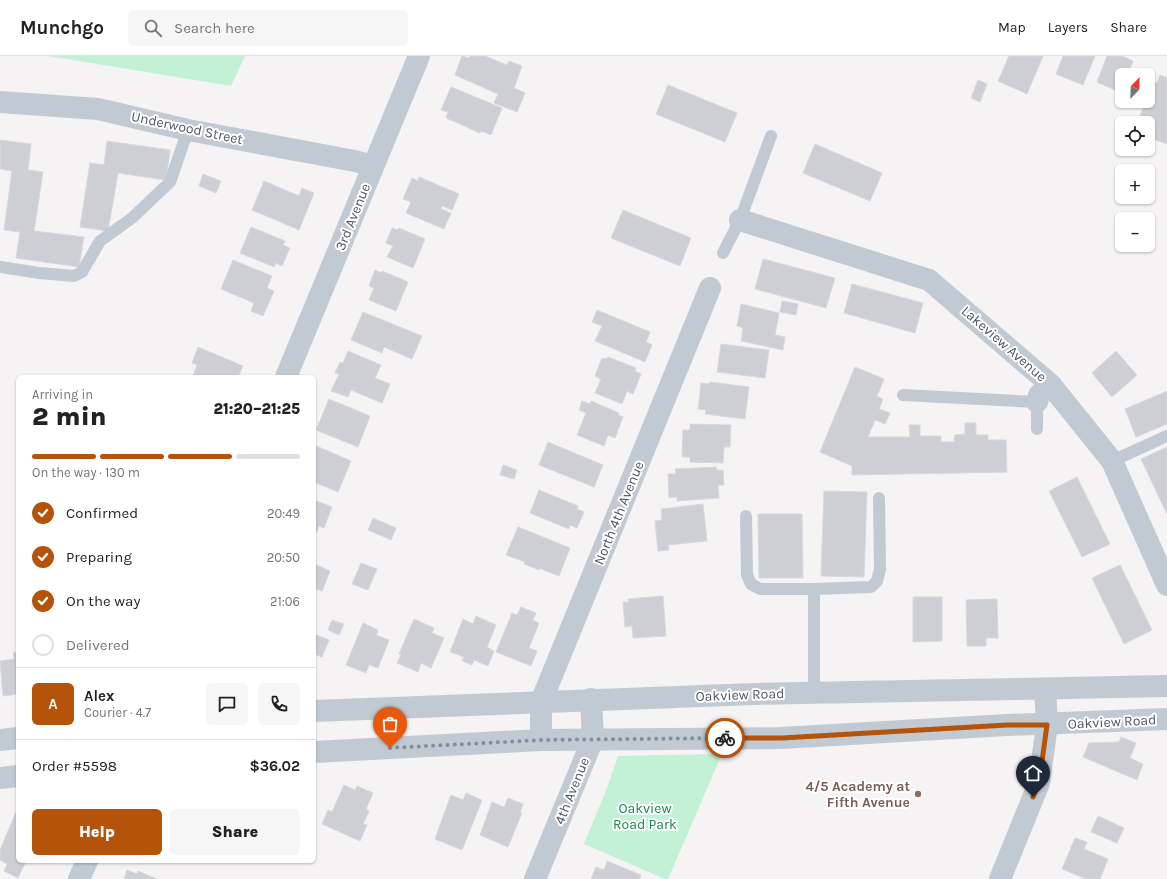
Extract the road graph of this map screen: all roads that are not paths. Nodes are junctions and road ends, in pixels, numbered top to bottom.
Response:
1 (419, 56) edge
2 (0, 102) edge
3 (188, 130) junction
4 (771, 136) dead end
5 (373, 166) junction
6 (740, 220) junction
7 (723, 253) dead end
8 (0, 267) edge
9 (710, 288) dead end
10 (287, 375) edge
11 (1050, 384) junction
12 (903, 395) dead end
13 (1037, 402) junction
14 (1037, 429) dead end
15 (1167, 436) edge
16 (1112, 462) junction
17 (879, 498) dead end
18 (746, 516) dead end
19 (1167, 585) edge
20 (814, 589) junction
21 (1167, 686) edge
22 (1045, 689) junction
23 (814, 693) junction
24 (591, 700) junction
25 (541, 702) junction
26 (316, 711) edge
27 (1167, 719) edge
28 (1047, 725) junction
29 (16, 738) edge
30 (593, 739) junction
31 (0, 740) edge
32 (541, 740) junction
33 (316, 752) edge
34 (16, 776) edge
35 (0, 778) edge
36 (86, 863) edge
37 (80, 879) edge
38 (535, 879) edge
39 (1000, 879) edge

1 - 5 street, 3rd Avenue
2 - 3 street, Underwood Street
3 - 5 street, Underwood Street
3 - 8 lane
4 - 6 lane
5 - 10 street, 3rd Avenue
6 - 7 lane
6 - 11 street, Lakeview Avenue
9 - 25 street, North 4th Avenue
11 - 13 street
11 - 16 street, Lakeview Avenue
12 - 13 lane
13 - 14 lane
15 - 16 lane
16 - 19 street, Lakeview Avenue
17 - 20 lane
18 - 20 lane
20 - 23 lane
21 - 22 street, Oakview Road
22 - 23 street, Oakview Road
22 - 28 street
23 - 24 street, Oakview Road
24 - 25 street, Oakview Road
24 - 30 street, 4th Avenue
25 - 26 street, Oakview Road
25 - 32 street, North 4th Avenue
27 - 28 street, Oakview Road
28 - 30 street, Oakview Road
28 - 39 street
29 - 31 street
30 - 32 street, Oakview Road
30 - 38 street, 4th Avenue
32 - 33 street, Oakview Road
34 - 35 street
36 - 37 street

